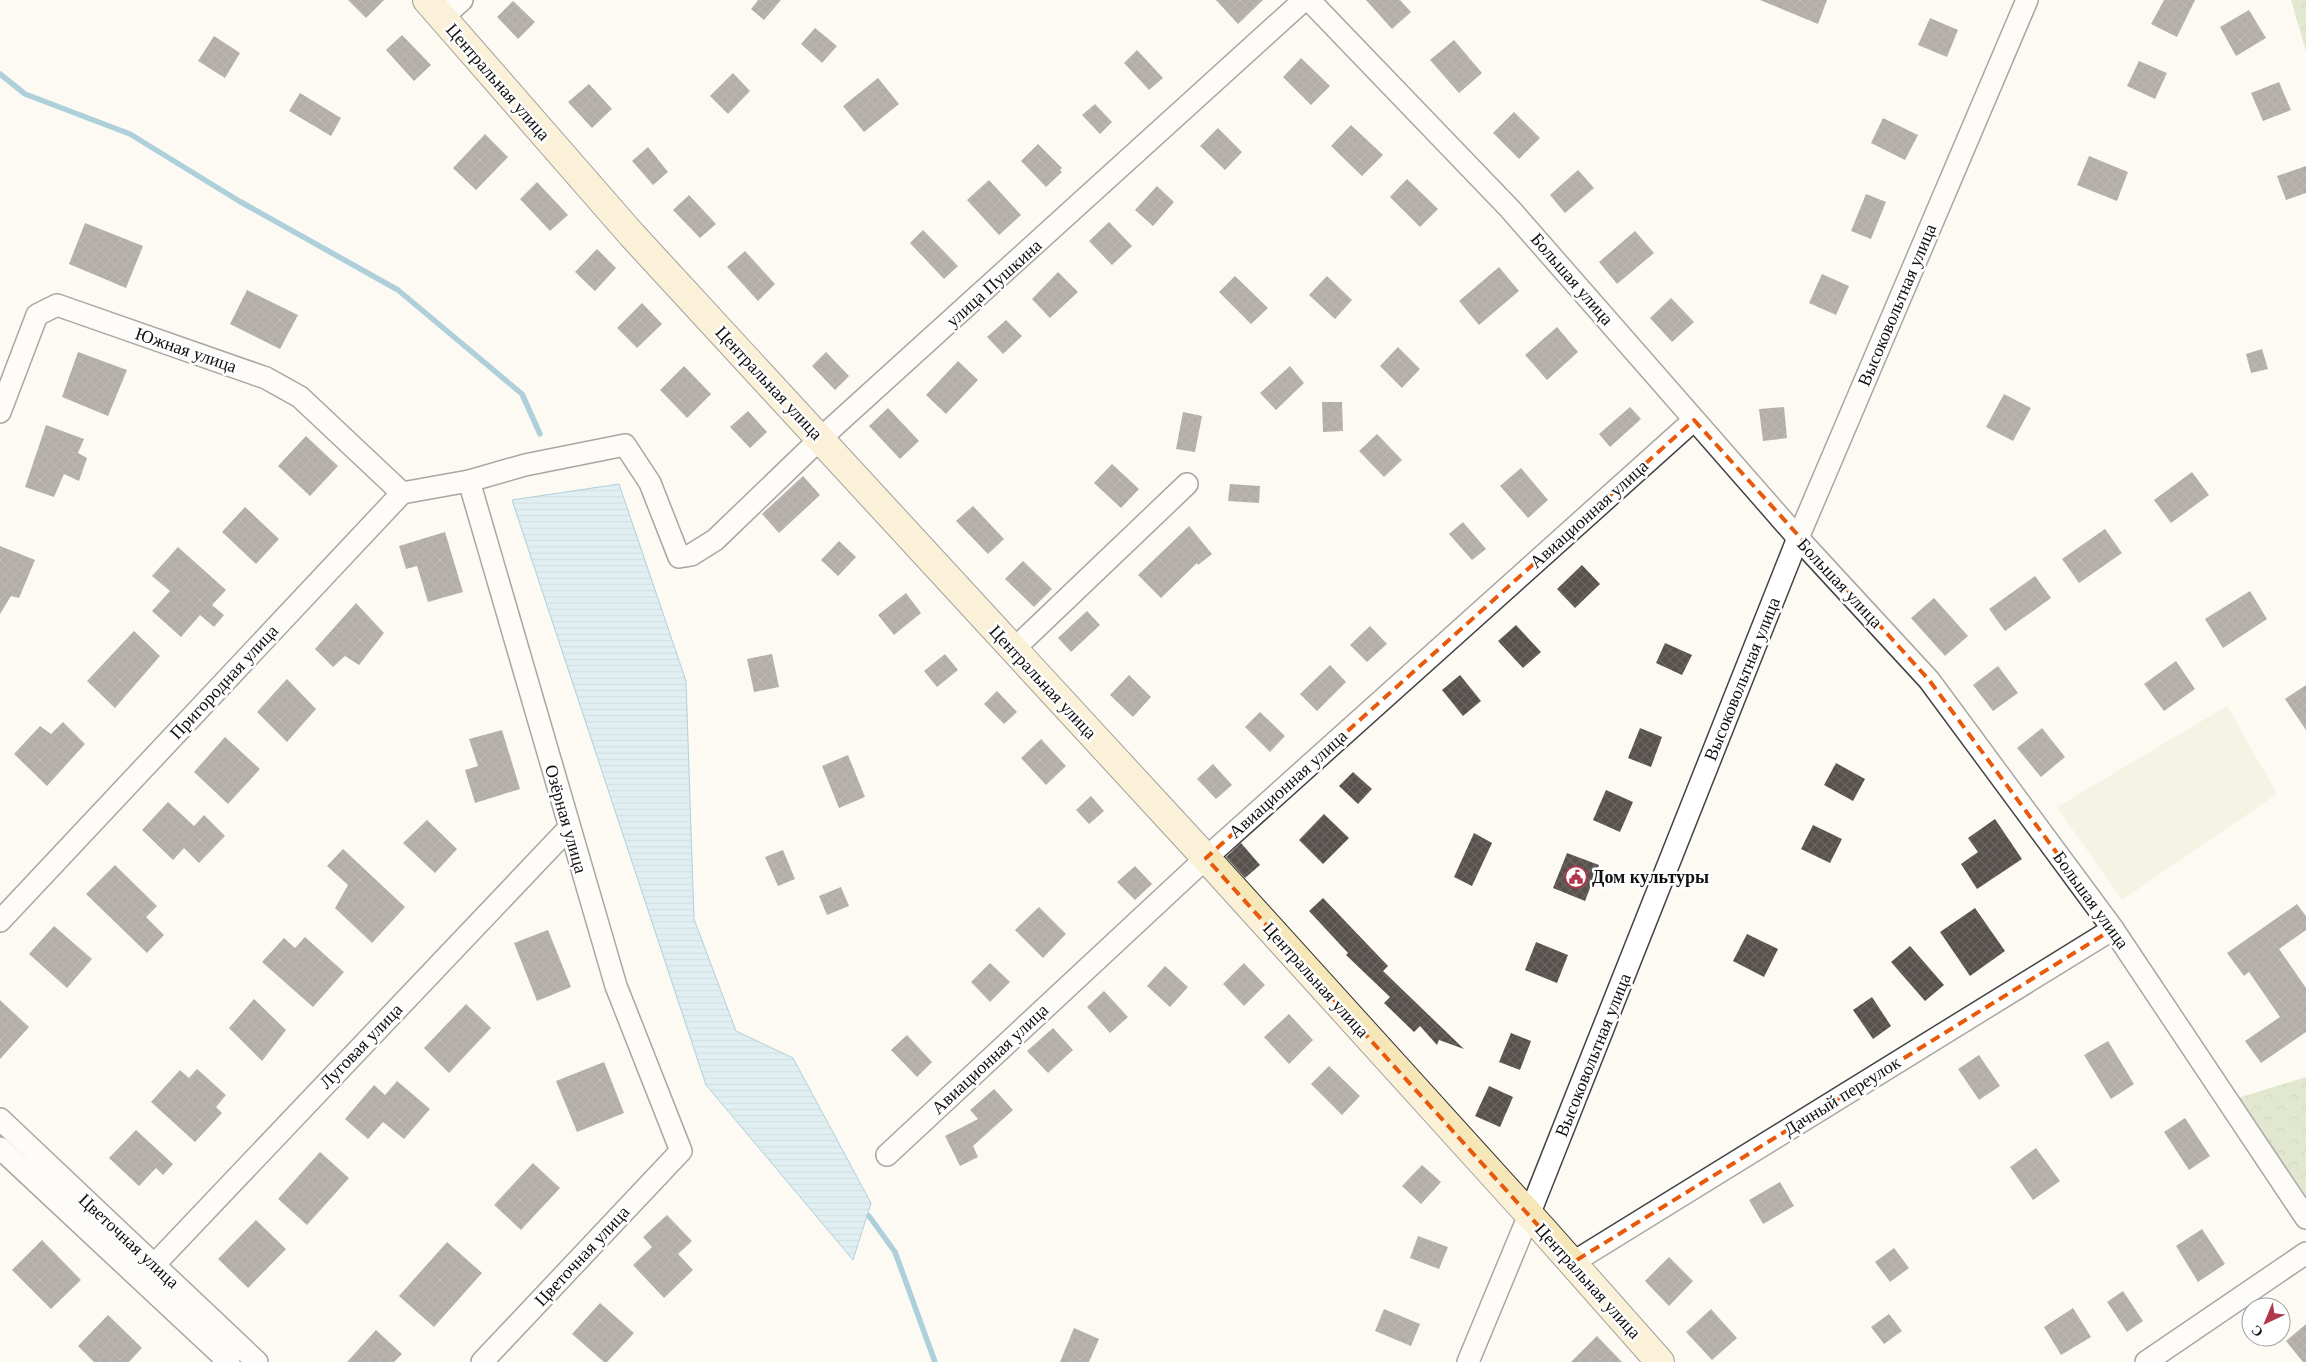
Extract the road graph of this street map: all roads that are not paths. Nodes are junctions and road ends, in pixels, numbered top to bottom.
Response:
1 (1304, 0) edge
2 (1309, 0) edge
3 (2027, 0) edge
4 (444, 6) edge
5 (0, 412) edge
6 (1694, 420) junction
7 (821, 438) junction
8 (469, 481) junction
9 (1187, 484) dead end
10 (402, 493) junction
11 (1798, 538) junction
12 (1013, 650) junction
13 (569, 828) junction
14 (1206, 858) junction
15 (0, 921) edge
16 (2113, 929) junction
17 (0, 1120) edge
18 (0, 1148) edge
19 (681, 1151) joint
20 (887, 1154) dead end
21 (1529, 1215) junction
22 (2306, 1218) edge
23 (2306, 1253) edge
24 (1572, 1263) junction
25 (154, 1264) junction
26 (229, 1362) edge
27 (257, 1362) edge
28 (482, 1362) edge
29 (1468, 1362) edge
30 (1660, 1362) edge
31 (2146, 1362) edge

1 - 7 street, улица Пушкина
2 - 6 street, Большая улица
3 - 11 street, Высоковольтная улица
4 - 7 street, Центральная улица
5 - 10 street, Южная улица
6 - 11 street, Большая улица
6 - 14 street, Авиационная улица
7 - 8 street, улица Пушкина
7 - 12 street, Центральная улица
8 - 10 street
8 - 13 street, Озёрная улица
9 - 12 street
10 - 15 street, Пригородная улица
11 - 16 street, Большая улица
11 - 21 street, Высоковольтная улица
12 - 14 street, Центральная улица
13 - 19 street, Озёрная улица
13 - 25 street, Луговая улица
14 - 20 street, Авиационная улица
14 - 21 street, Центральная улица
16 - 22 street, Большая улица
16 - 24 street, Дачный переулок
17 - 25 street, Цветочная улица
18 - 26 street
19 - 28 street, Цветочная улица
21 - 24 street, Центральная улица
21 - 29 street, Высоковольтная улица
23 - 31 street
24 - 30 street, Центральная улица
25 - 27 street, Цветочная улица

